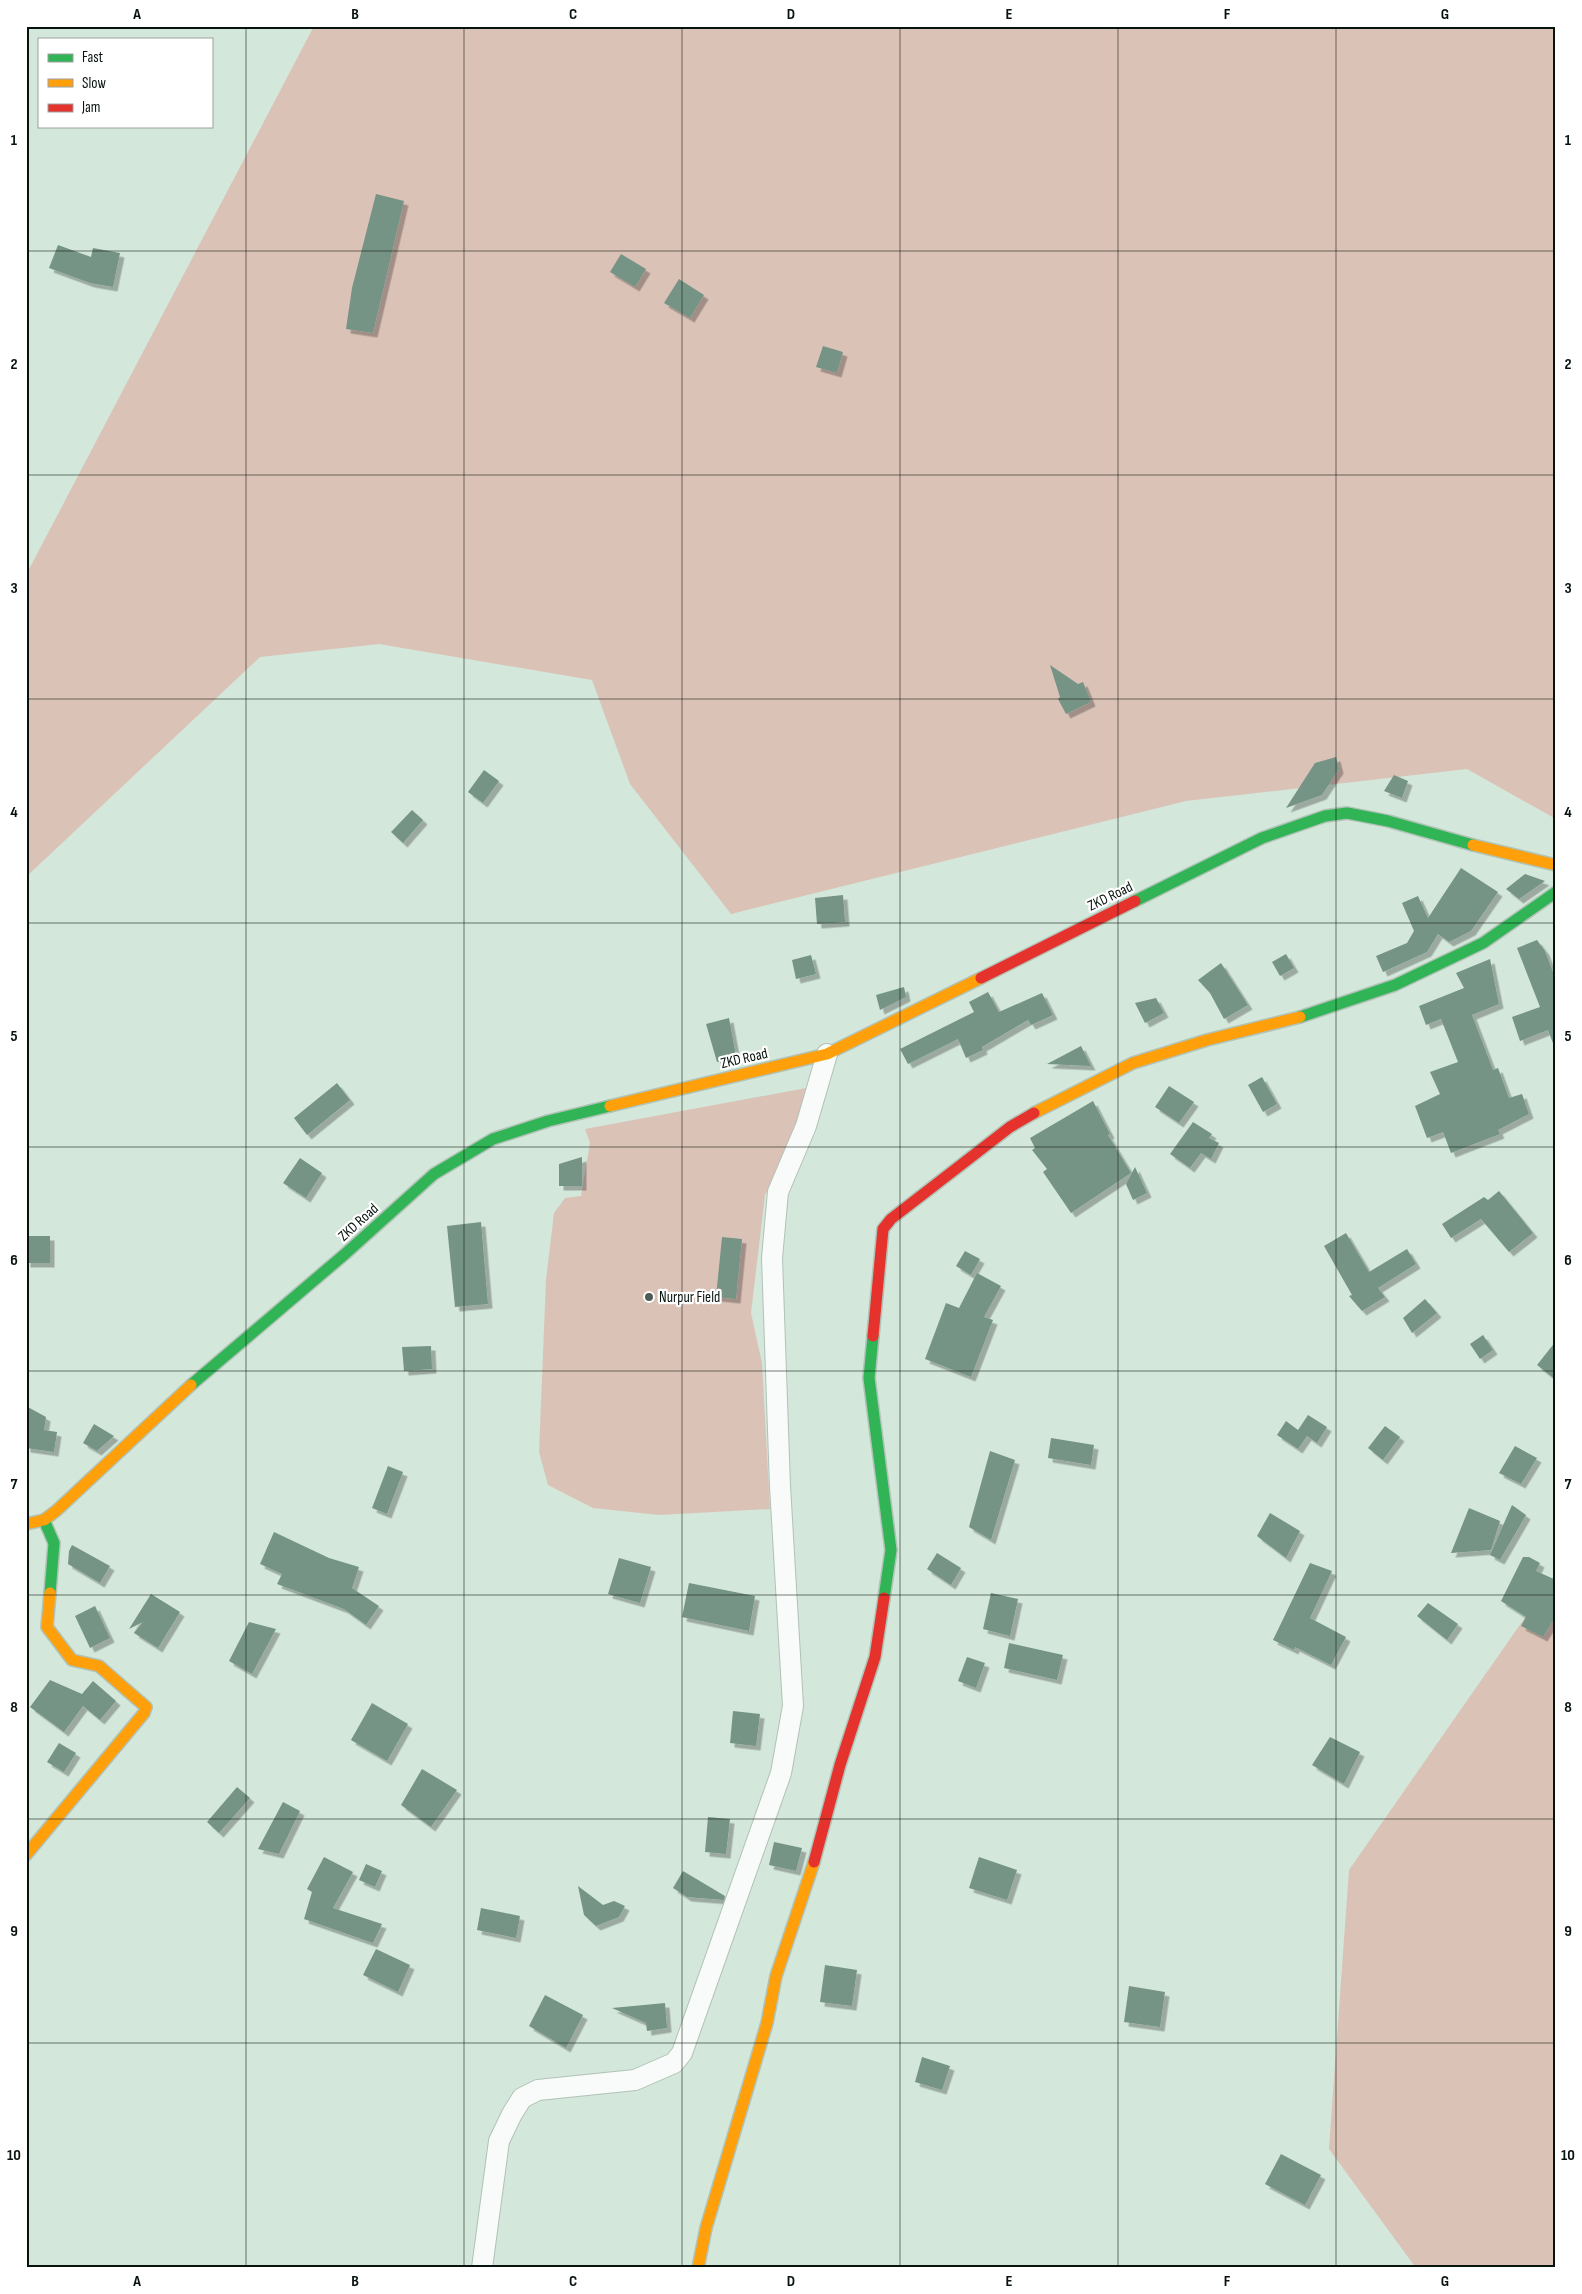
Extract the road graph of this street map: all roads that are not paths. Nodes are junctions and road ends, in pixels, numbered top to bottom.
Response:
1 (1556, 865) edge
2 (1556, 892) edge
3 (827, 1054) junction
4 (44, 1520) junction
5 (26, 1524) edge
6 (26, 1855) edge
7 (482, 2268) edge
8 (698, 2268) edge

1 - 3 street, ZKD Road
2 - 8 street
3 - 4 street, ZKD Road
3 - 7 street
4 - 5 street, ZKD Road
4 - 6 street

